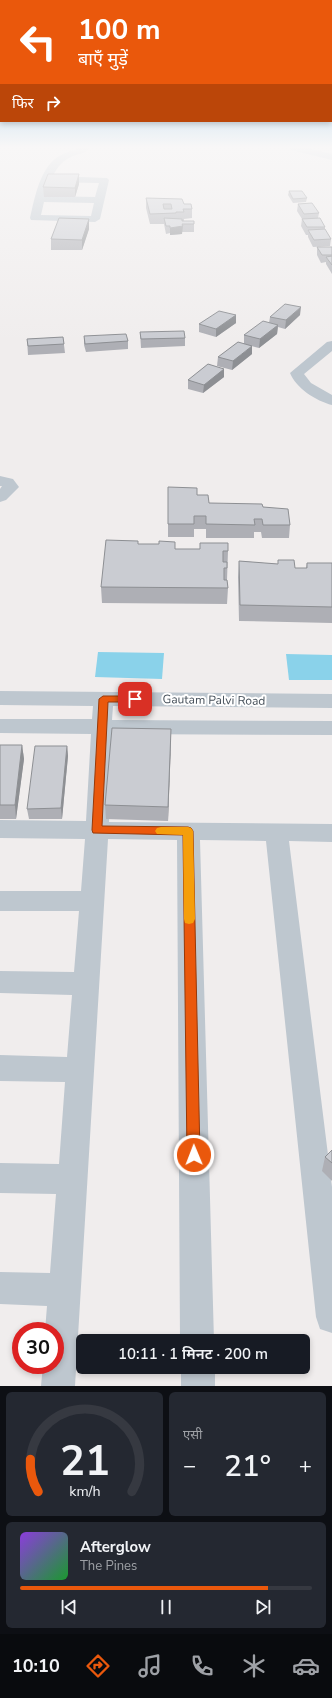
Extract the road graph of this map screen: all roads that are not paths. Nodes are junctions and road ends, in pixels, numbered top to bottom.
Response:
1 (36, 213) edge
2 (96, 213) edge
3 (332, 345) edge
4 (332, 401) edge
5 (0, 481) edge
6 (0, 497) edge
7 (0, 698) edge
8 (103, 699) junction
9 (332, 702) edge
10 (0, 726) edge
11 (102, 727) junction
12 (332, 728) edge
13 (0, 829) edge
14 (97, 830) junction
15 (188, 831) junction
16 (276, 832) junction
17 (332, 832) edge
18 (0, 901) edge
19 (92, 902) junction
20 (0, 982) edge
21 (86, 984) junction
22 (0, 1068) edge
23 (80, 1070) junction
24 (0, 1178) edge
25 (72, 1181) junction
26 (0, 1288) edge
27 (65, 1290) junction
28 (332, 1317) edge
29 (197, 1334) edge
30 (198, 1374) edge
31 (58, 1386) edge
32 (198, 1386) edge

1 - 2 street
3 - 4 street
5 - 6 street
7 - 8 street, Gautam Palvi Road
8 - 9 street, Gautam Palvi Road
8 - 11 street
10 - 11 street
11 - 12 street
11 - 14 street
13 - 14 street
14 - 15 street
14 - 19 street
15 - 16 street
15 - 29 street
16 - 17 street
16 - 28 street
18 - 19 street
19 - 21 street
20 - 21 street
21 - 23 street
22 - 23 street
23 - 25 street
24 - 25 street
25 - 27 street
26 - 27 street
27 - 31 street
30 - 32 street

